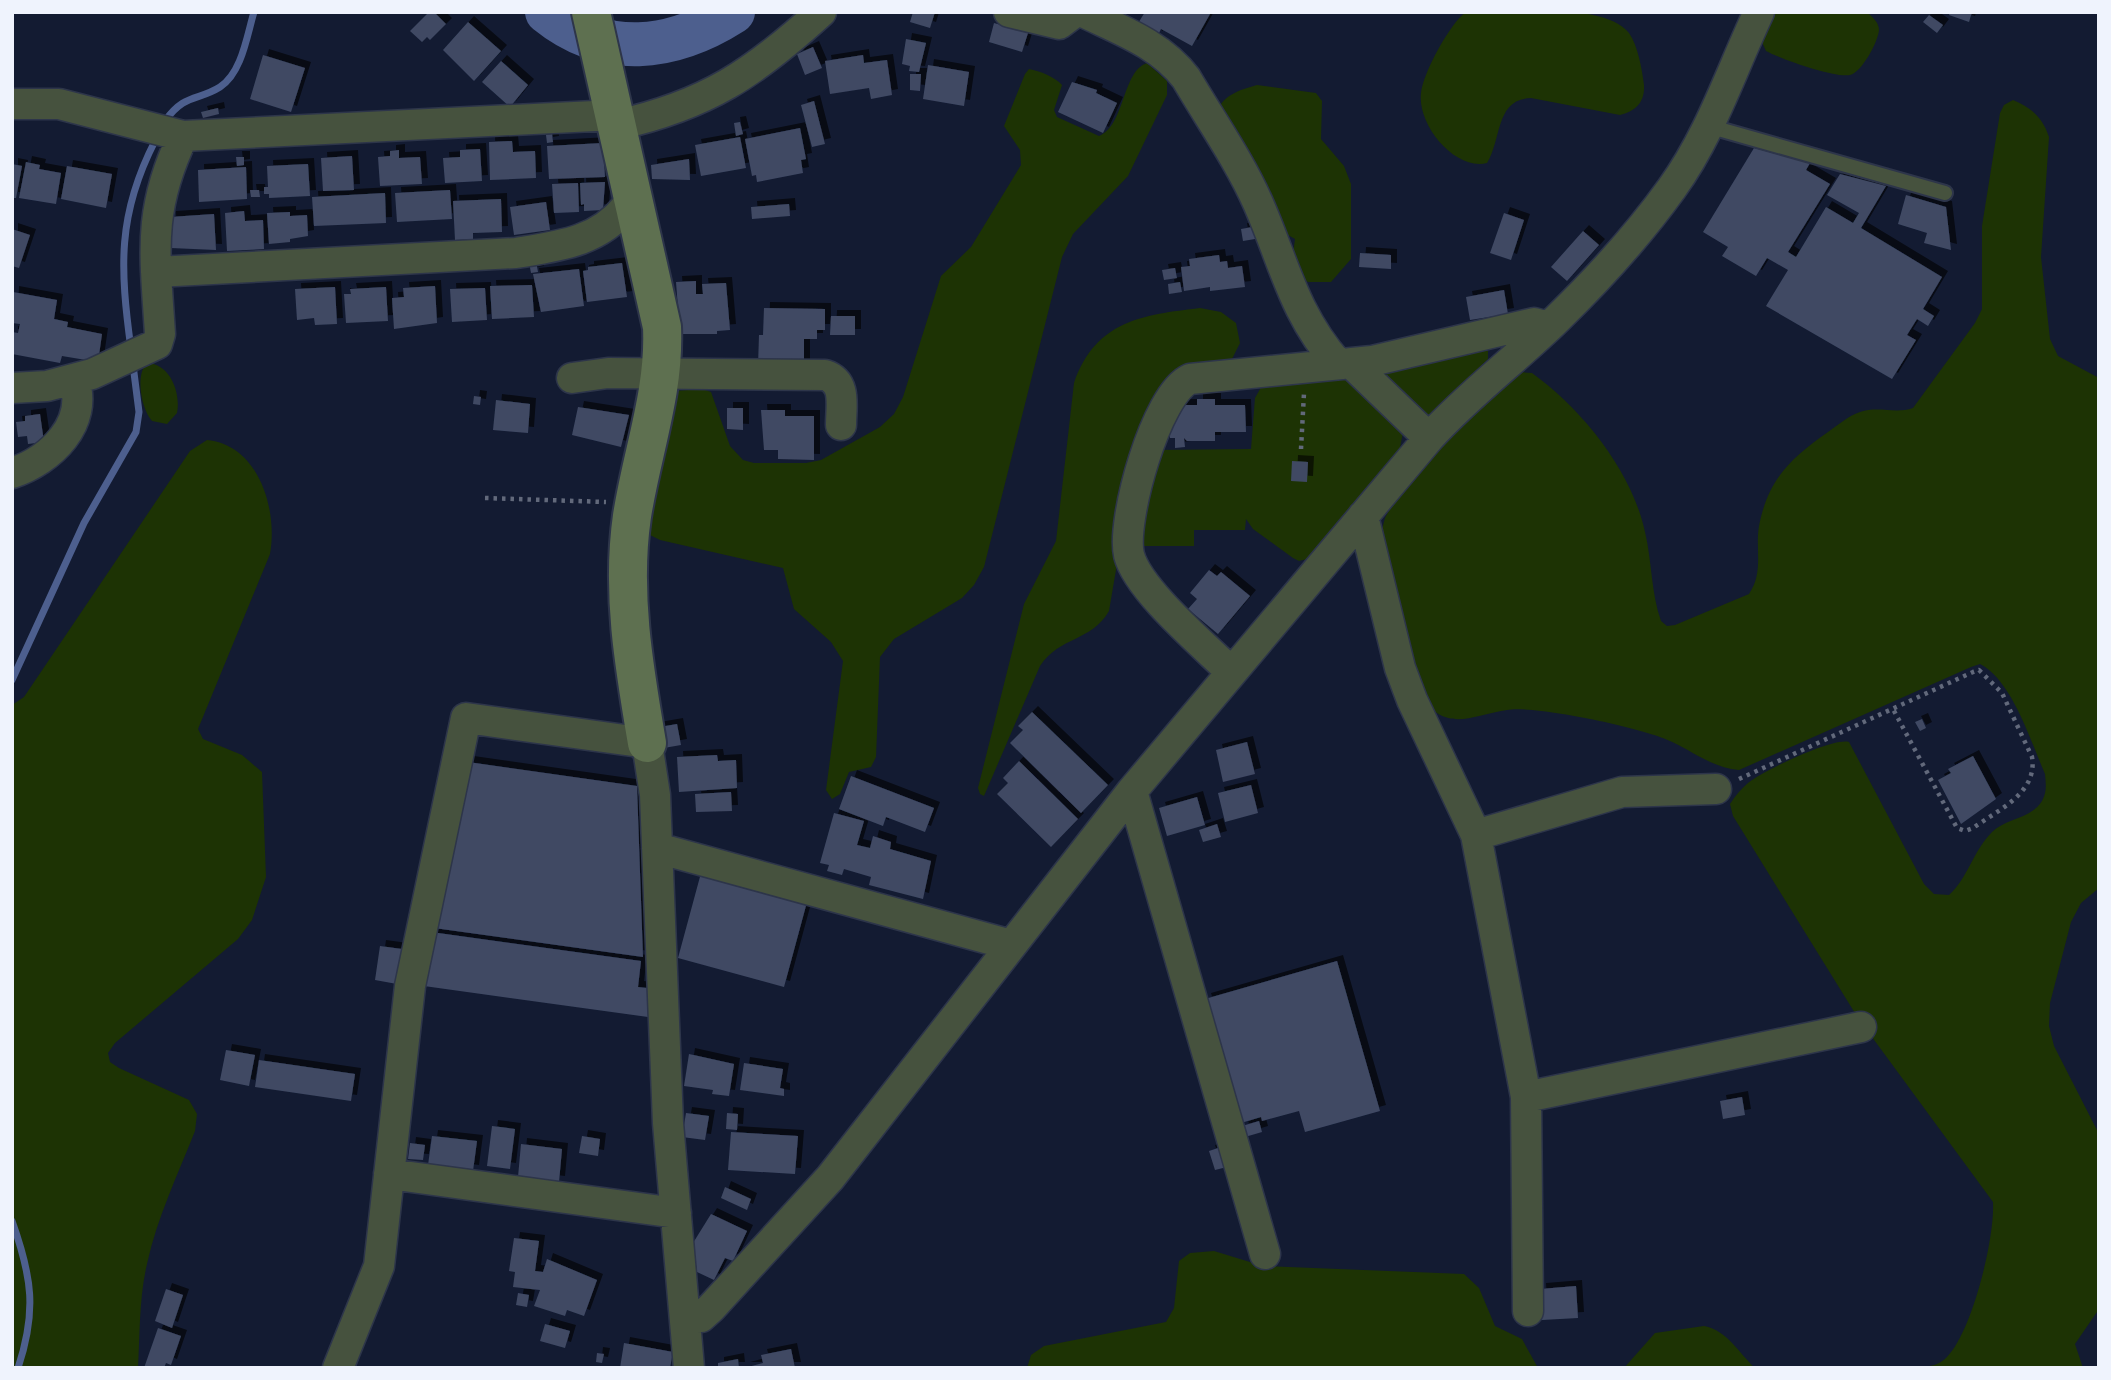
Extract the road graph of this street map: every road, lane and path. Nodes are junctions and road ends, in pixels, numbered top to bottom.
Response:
1 (590, 12) edge
2 (821, 12) edge
3 (1009, 12) edge
4 (1075, 12) edge
5 (1083, 12) edge
6 (1759, 12) edge
7 (12, 104) edge
8 (616, 120) junction
9 (1708, 126) junction
10 (183, 136) junction
11 (1945, 193) dead end
12 (636, 205) junction
13 (156, 272) junction
14 (1548, 327) junction
15 (1345, 364) junction
16 (1306, 368) junction
17 (662, 373) junction
18 (572, 378) dead end
19 (74, 380) junction
20 (12, 388) edge
21 (841, 425) dead end
22 (1429, 438) junction
23 (1301, 449) dead end
24 (12, 473) edge
25 (485, 498) dead end
26 (635, 502) junction
27 (1363, 516) junction
28 (1231, 672) junction
29 (1893, 709) junction
30 (647, 743) junction
31 (1716, 789) joint
32 (1132, 791) junction
33 (1476, 835) junction
34 (657, 848) junction
35 (1011, 945) junction
36 (1861, 1027) dead end
37 (1526, 1097) junction
38 (389, 1174) junction
39 (676, 1213) junction
40 (1265, 1254) dead end
41 (1528, 1311) dead end
42 (685, 1318) junction
43 (338, 1368) edge
44 (689, 1368) edge

1 - 8 street
2 - 8 street
3 - 4 street
5 - 15 street
6 - 9 street
7 - 10 street
8 - 10 street
8 - 12 street
9 - 11 lane
9 - 14 street
10 - 13 street
12 - 13 street
12 - 17 street
13 - 19 street
14 - 15 street
14 - 22 street
15 - 16 street
15 - 22 street
16 - 23 path
16 - 28 street
17 - 18 street
17 - 21 street
17 - 26 street
19 - 20 street
19 - 24 street
22 - 27 street
25 - 26 path
26 - 30 street
27 - 28 street
27 - 33 street
28 - 32 street
29 - 29 path
29 - 31 path
30 - 34 street
30 - 38 street
31 - 33 street
32 - 35 street
32 - 40 street
33 - 37 street
34 - 35 street
34 - 39 street
35 - 42 street
36 - 37 street
37 - 41 street
38 - 39 street
38 - 43 street
39 - 42 street
42 - 44 street

